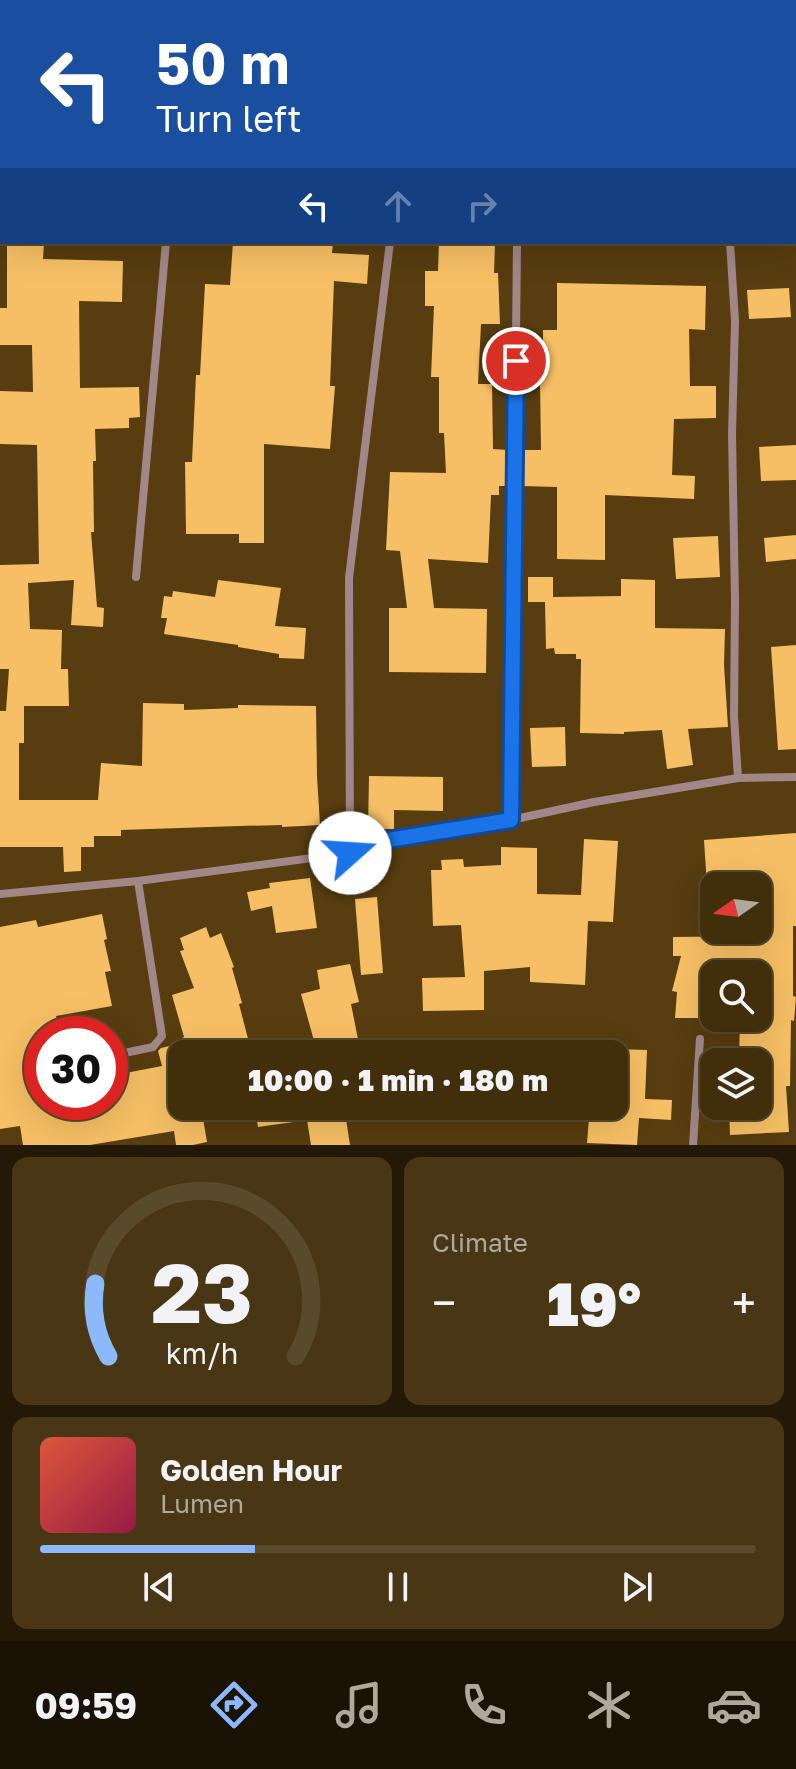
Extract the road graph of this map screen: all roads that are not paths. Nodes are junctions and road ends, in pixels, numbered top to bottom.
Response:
1 (166, 244) edge
2 (390, 244) edge
3 (517, 244) edge
4 (730, 244) edge
5 (136, 577) dead end
6 (796, 777) edge
7 (738, 778) junction
8 (511, 820) junction
9 (350, 853) junction
10 (138, 881) junction
11 (0, 894) edge
12 (700, 1039) dead end
13 (128, 1052) edge
14 (693, 1145) edge

1 - 5 street
2 - 9 street
3 - 8 street
4 - 7 street
6 - 7 street
7 - 8 street
8 - 9 street
9 - 10 street
10 - 11 street
10 - 13 street
12 - 14 street

